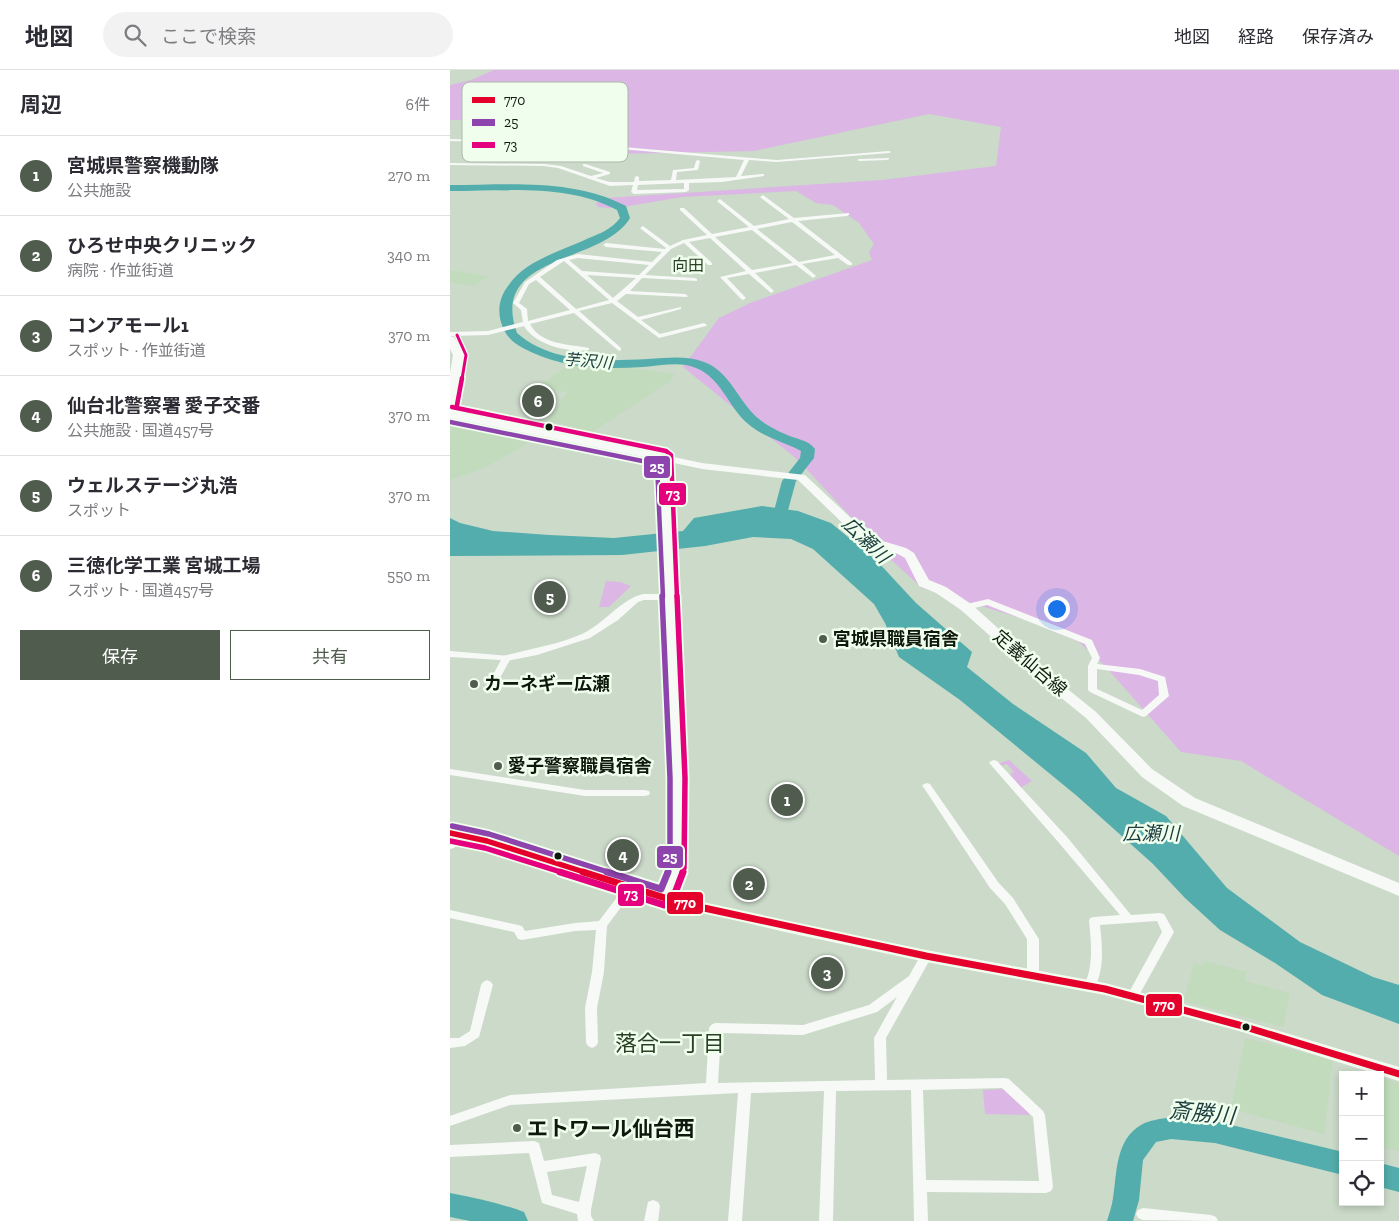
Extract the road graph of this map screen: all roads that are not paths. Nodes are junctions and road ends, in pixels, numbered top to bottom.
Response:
1 (628, 150) edge
2 (889, 152) dead end
3 (858, 155) junction
4 (887, 159) dead end
5 (698, 161) dead end
6 (745, 162) junction
7 (450, 164) edge
8 (585, 164) dead end
9 (760, 165) dead end
10 (742, 171) junction
11 (751, 171) dead end
12 (762, 175) dead end
13 (592, 177) junction
14 (738, 178) junction
15 (637, 180) junction
16 (673, 181) junction
17 (687, 181) junction
18 (763, 197) dead end
19 (720, 201) dead end
20 (682, 209) dead end
21 (847, 214) dead end
22 (793, 220) junction
23 (643, 228) dead end
24 (753, 228) junction
25 (711, 236) junction
26 (685, 241) junction
27 (606, 245) dead end
28 (667, 249) junction
29 (839, 256) junction
30 (566, 260) junction
31 (654, 264) junction
32 (710, 264) dead end
33 (798, 264) junction
34 (850, 264) dead end
35 (750, 272) junction
36 (581, 273) junction
37 (813, 276) dead end
38 (536, 277) junction
39 (640, 277) junction
40 (695, 280) dead end
41 (771, 291) dead end
42 (625, 292) junction
43 (685, 296) dead end
44 (743, 298) dead end
45 (613, 301) junction
46 (679, 308) dead end
47 (575, 310) junction
48 (636, 319) junction
49 (523, 324) junction
50 (704, 325) dead end
51 (450, 334) edge
52 (450, 339) edge
53 (587, 349) dead end
54 (619, 350) dead end
55 (454, 357) edge
56 (450, 404) edge
57 (450, 414) edge
58 (664, 458) junction
59 (669, 597) junction
60 (966, 607) junction
61 (450, 654) edge
62 (506, 658) junction
63 (1092, 666) junction
64 (495, 691) dead end
65 (994, 763) dead end
66 (450, 772) edge
67 (928, 786) dead end
68 (645, 793) dead end
69 (453, 837) edge
70 (631, 887) junction
71 (1399, 890) edge
72 (665, 898) junction
73 (450, 914) edge
74 (1128, 918) junction
75 (602, 925) junction
76 (926, 956) junction
77 (1033, 974) junction
78 (913, 979) junction
79 (487, 985) dead end
80 (1090, 985) junction
81 (1133, 996) junction
82 (592, 1043) dead end
83 (450, 1044) edge
84 (1399, 1074) edge
85 (881, 1084) junction
86 (917, 1085) junction
87 (830, 1086) junction
88 (745, 1087) junction
89 (712, 1088) junction
90 (450, 1120) edge
91 (450, 1151) edge
92 (539, 1167) junction
93 (921, 1186) junction
94 (653, 1206) dead end
95 (1143, 1214) dead end
96 (586, 1216) edge
97 (921, 1220) edge
98 (651, 1221) edge
99 (735, 1221) edge
100 (826, 1221) edge
101 (1211, 1221) edge

1 - 6 street
2 - 3 street
3 - 4 street
3 - 6 street
5 - 16 street
6 - 9 street
6 - 10 street
7 - 13 street
8 - 13 street
10 - 11 street
10 - 14 street
12 - 14 street
13 - 15 street
14 - 17 street
15 - 16 street
15 - 17 street
16 - 17 street
18 - 22 street
19 - 24 street
20 - 25 street
21 - 22 street
22 - 24 street
22 - 29 street
23 - 28 street
24 - 25 street
24 - 33 street
25 - 26 street
25 - 35 street
26 - 28 street
26 - 32 street
27 - 28 street
28 - 31 street
29 - 33 street
29 - 34 street
30 - 31 street
30 - 36 street
30 - 38 street
31 - 39 street
33 - 35 street
33 - 37 street
35 - 41 street
35 - 44 street
36 - 39 street
36 - 45 street
38 - 47 street
38 - 49 street
39 - 40 street
39 - 42 street
42 - 43 street
42 - 45 street
45 - 47 street
45 - 48 street
46 - 48 street
47 - 49 street
47 - 54 street
48 - 50 street
49 - 51 street
49 - 53 street
52 - 55 highway
55 - 56 highway
57 - 58 highway
58 - 59 highway
58 - 60 main road, 定義仙台線
59 - 62 street
59 - 72 highway
60 - 63 street
60 - 71 main road, 定義仙台線
61 - 62 street
62 - 64 street
63 - 63 street
65 - 74 street
66 - 68 street
67 - 77 street
69 - 70 highway
70 - 72 highway
70 - 75 street
72 - 76 street
73 - 75 street
74 - 80 street
74 - 81 street
75 - 82 street
76 - 77 street
76 - 78 street
77 - 80 street
78 - 85 street
78 - 89 street
79 - 83 street
80 - 81 street
81 - 84 street
85 - 86 street
85 - 87 street
86 - 93 street
86 - 93 street
87 - 88 street
87 - 100 street
88 - 89 street
88 - 99 street
89 - 90 street
91 - 92 street
92 - 96 street
92 - 96 street
93 - 97 street
94 - 98 street
95 - 101 street

